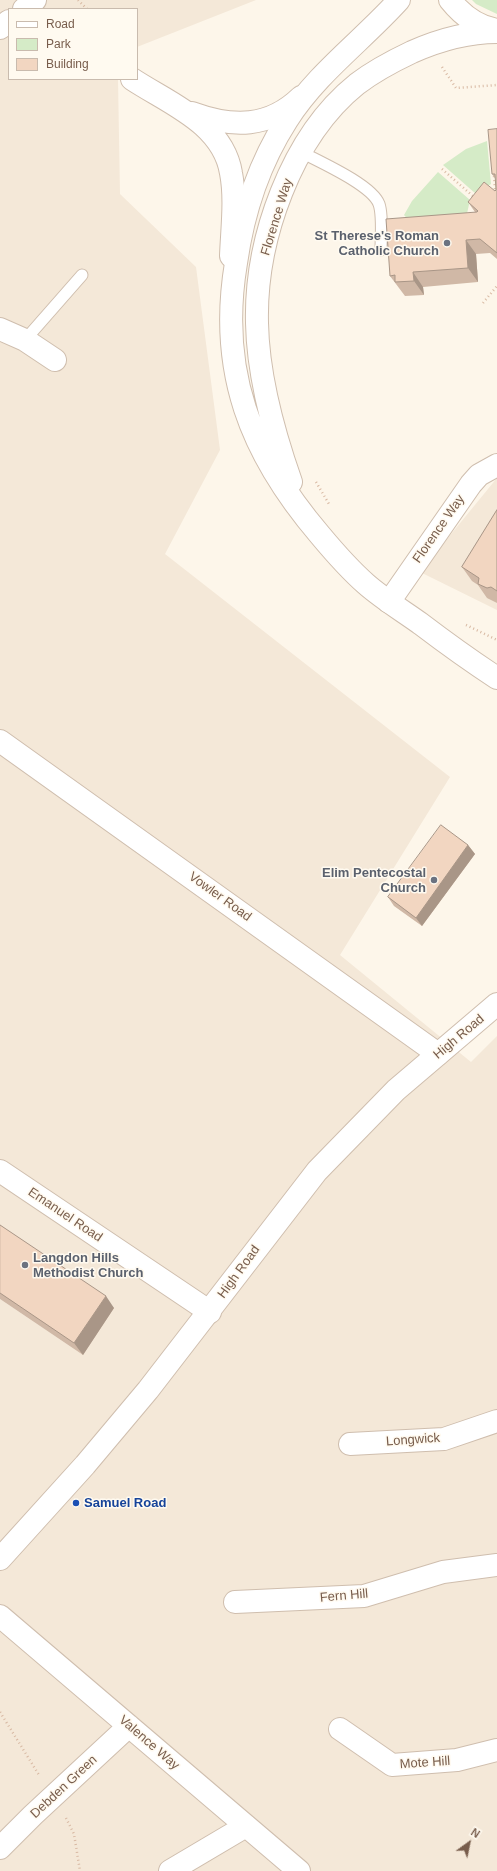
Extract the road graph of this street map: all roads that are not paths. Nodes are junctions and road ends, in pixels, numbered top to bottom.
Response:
1 (35, 0) edge
2 (44, 0) edge
3 (400, 0) edge
4 (450, 0) edge
5 (25, 8) edge
6 (50, 8) edge
7 (8, 22) edge
8 (0, 28) edge
9 (497, 31) edge
10 (134, 80) edge
11 (309, 90) junction
12 (178, 108) junction
13 (301, 152) junction
14 (381, 250) dead end
15 (82, 275) dead end
16 (231, 302) junction
17 (0, 328) edge
18 (25, 340) junction
19 (55, 360) dead end
20 (497, 465) edge
21 (320, 536) junction
22 (389, 602) junction
23 (422, 626) junction
24 (497, 661) edge
25 (497, 678) edge
26 (0, 741) edge
27 (497, 1004) edge
28 (438, 1054) junction
29 (0, 1171) edge
30 (210, 1312) junction
31 (497, 1420) edge
32 (350, 1444) dead end
33 (0, 1559) edge
34 (497, 1565) edge
35 (235, 1602) dead end
36 (0, 1616) edge
37 (129, 1726) junction
38 (340, 1729) dead end
39 (497, 1750) edge
40 (246, 1826) junction
41 (0, 1848) edge
42 (170, 1871) edge
43 (299, 1871) edge

1 - 5 street
2 - 6 street
3 - 11 street, Florence Way
4 - 9 street
7 - 8 street
9 - 13 street, Florence Way
10 - 12 street
11 - 12 street
11 - 16 street, Florence Way
12 - 16 street
13 - 14 lane
13 - 21 street, Florence Way
15 - 18 lane
16 - 21 street, Florence Way
17 - 18 street
18 - 19 street
20 - 22 street, Florence Way
21 - 22 street, Florence Way
22 - 23 street, Florence Way
23 - 24 street, Florence Way
23 - 25 street, Florence Way
26 - 28 street, Vowler Road
27 - 28 street, High Road
28 - 30 street, High Road
29 - 30 street, Emanuel Road
30 - 33 street, High Road
31 - 32 street, Longwick
34 - 35 street, Fern Hill
36 - 37 street, Valence Way
37 - 40 street, Valence Way
37 - 41 street, Debden Green
38 - 39 street, Mote Hill
40 - 42 street
40 - 43 street, Valence Way

